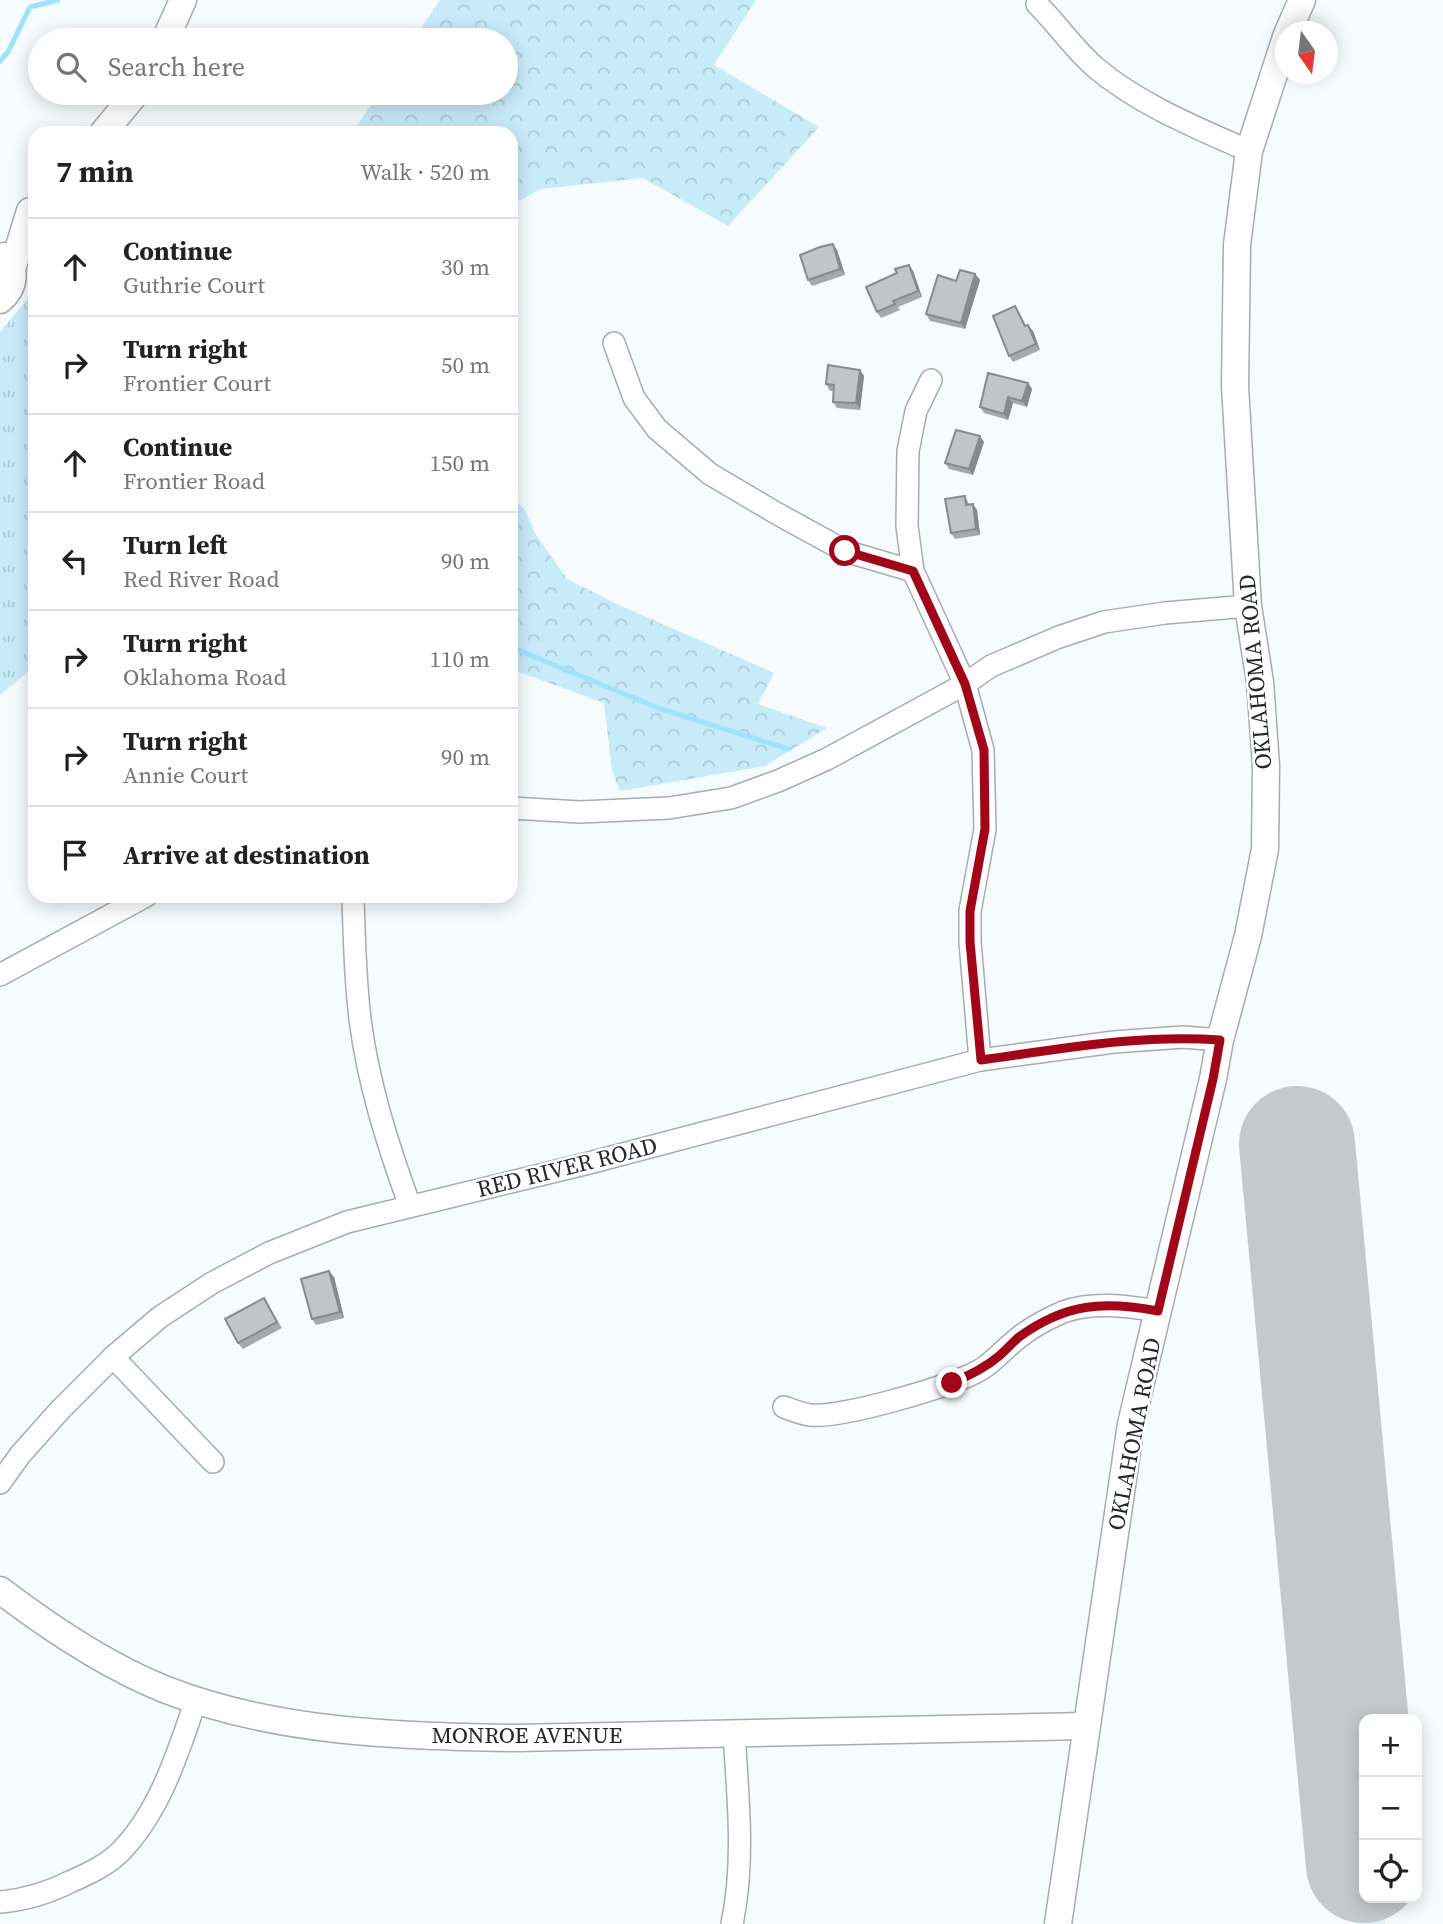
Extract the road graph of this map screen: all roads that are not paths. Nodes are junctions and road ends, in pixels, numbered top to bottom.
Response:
1 (183, 0) edge
2 (1302, 0) edge
3 (1037, 4) dead end
4 (1293, 21) edge
5 (170, 28) edge
6 (1275, 71) edge
7 (126, 105) edge
8 (109, 126) edge
9 (1249, 151) junction
10 (28, 213) edge
11 (28, 218) edge
12 (0, 238) edge
13 (6, 261) edge
14 (0, 300) edge
15 (614, 342) dead end
16 (931, 380) dead end
17 (913, 571) junction
18 (1248, 606) junction
19 (965, 684) junction
20 (518, 808) edge
21 (133, 903) edge
22 (354, 903) edge
23 (0, 975) edge
24 (1220, 1040) junction
25 (981, 1060) junction
26 (410, 1206) junction
27 (1158, 1311) junction
28 (113, 1357) junction
29 (784, 1407) dead end
30 (213, 1462) dead end
31 (0, 1483) edge
32 (0, 1590) edge
33 (196, 1700) junction
34 (1086, 1726) junction
35 (734, 1734) junction
36 (0, 1902) edge
37 (732, 1924) edge
38 (1058, 1924) edge

1 - 5 street
2 - 4 street
3 - 9 street
6 - 9 street, OKLAHOMA ROAD
7 - 8 street
9 - 18 street, OKLAHOMA ROAD
10 - 12 street
11 - 13 street
13 - 14 street
15 - 17 street
16 - 17 street
17 - 19 street
18 - 19 street
18 - 24 street, OKLAHOMA ROAD
19 - 20 street
19 - 25 street
21 - 23 street
22 - 26 street
24 - 25 street, RED RIVER ROAD
24 - 27 street, OKLAHOMA ROAD
25 - 26 street, RED RIVER ROAD
26 - 28 street, RED RIVER ROAD
27 - 29 street
27 - 34 street, OKLAHOMA ROAD
28 - 30 street
28 - 31 street, RED RIVER ROAD
32 - 33 street, MONROE AVENUE
33 - 35 street, MONROE AVENUE
33 - 36 street
34 - 35 street, MONROE AVENUE
34 - 38 street, OKLAHOMA ROAD
35 - 37 street

